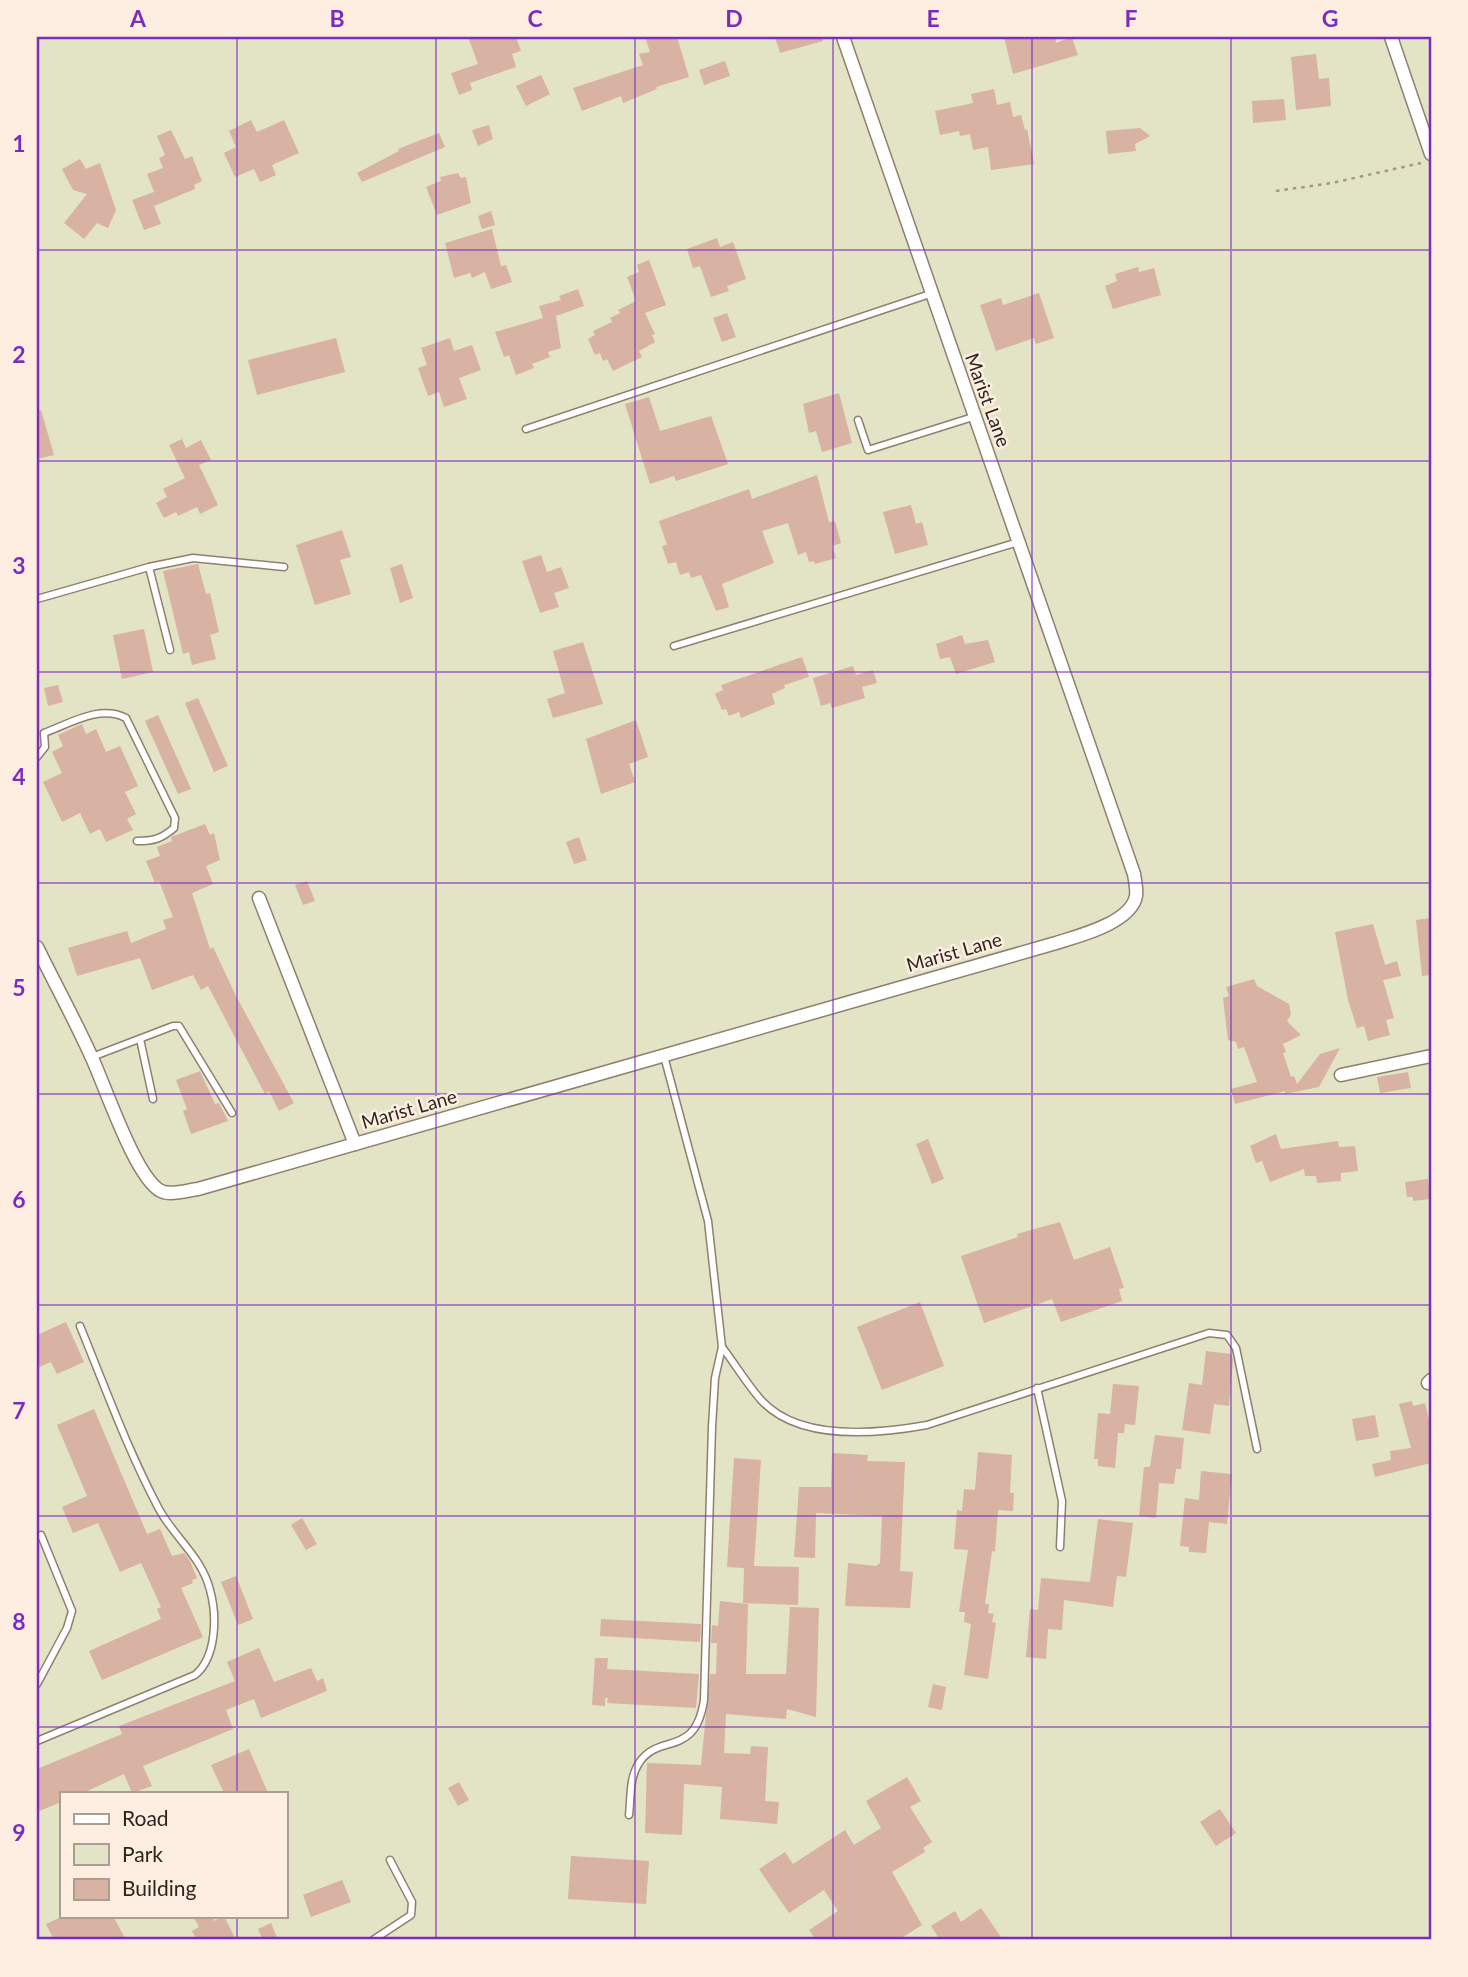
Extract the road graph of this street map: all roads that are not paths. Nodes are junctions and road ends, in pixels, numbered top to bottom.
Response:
1 (843, 37) edge
2 (1391, 37) edge
3 (1431, 154) edge
4 (930, 294) junction
5 (973, 416) junction
6 (858, 421) dead end
7 (526, 429) dead end
8 (1018, 542) junction
9 (149, 567) junction
10 (284, 568) dead end
11 (37, 599) edge
12 (674, 646) dead end
13 (170, 650) dead end
14 (37, 757) edge
15 (137, 841) dead end
16 (259, 898) dead end
17 (37, 947) edge
18 (140, 1039) junction
19 (664, 1056) junction
20 (1431, 1056) edge
21 (92, 1057) junction
22 (1340, 1075) dead end
23 (153, 1099) dead end
24 (232, 1113) dead end
25 (355, 1144) junction
26 (80, 1326) dead end
27 (723, 1347) junction
28 (1037, 1388) junction
29 (1257, 1449) dead end
30 (41, 1535) dead end
31 (1060, 1547) dead end
32 (37, 1684) edge
33 (37, 1741) edge
34 (629, 1815) dead end
35 (390, 1860) dead end
36 (373, 1940) edge

1 - 4 street, Marist Lane
2 - 3 street
4 - 5 street, Marist Lane
4 - 7 lane
5 - 6 lane
5 - 8 street, Marist Lane
8 - 12 lane
8 - 19 street, Marist Lane
9 - 10 lane
9 - 11 lane
9 - 13 lane
14 - 15 lane
16 - 25 street
17 - 21 street, Marist Lane
18 - 21 lane
18 - 23 lane
18 - 24 lane
19 - 25 street, Marist Lane
19 - 27 lane
20 - 22 street
21 - 25 street, Marist Lane
26 - 33 lane
27 - 28 lane
27 - 34 lane
28 - 29 lane
28 - 31 lane
30 - 32 lane
35 - 36 lane

